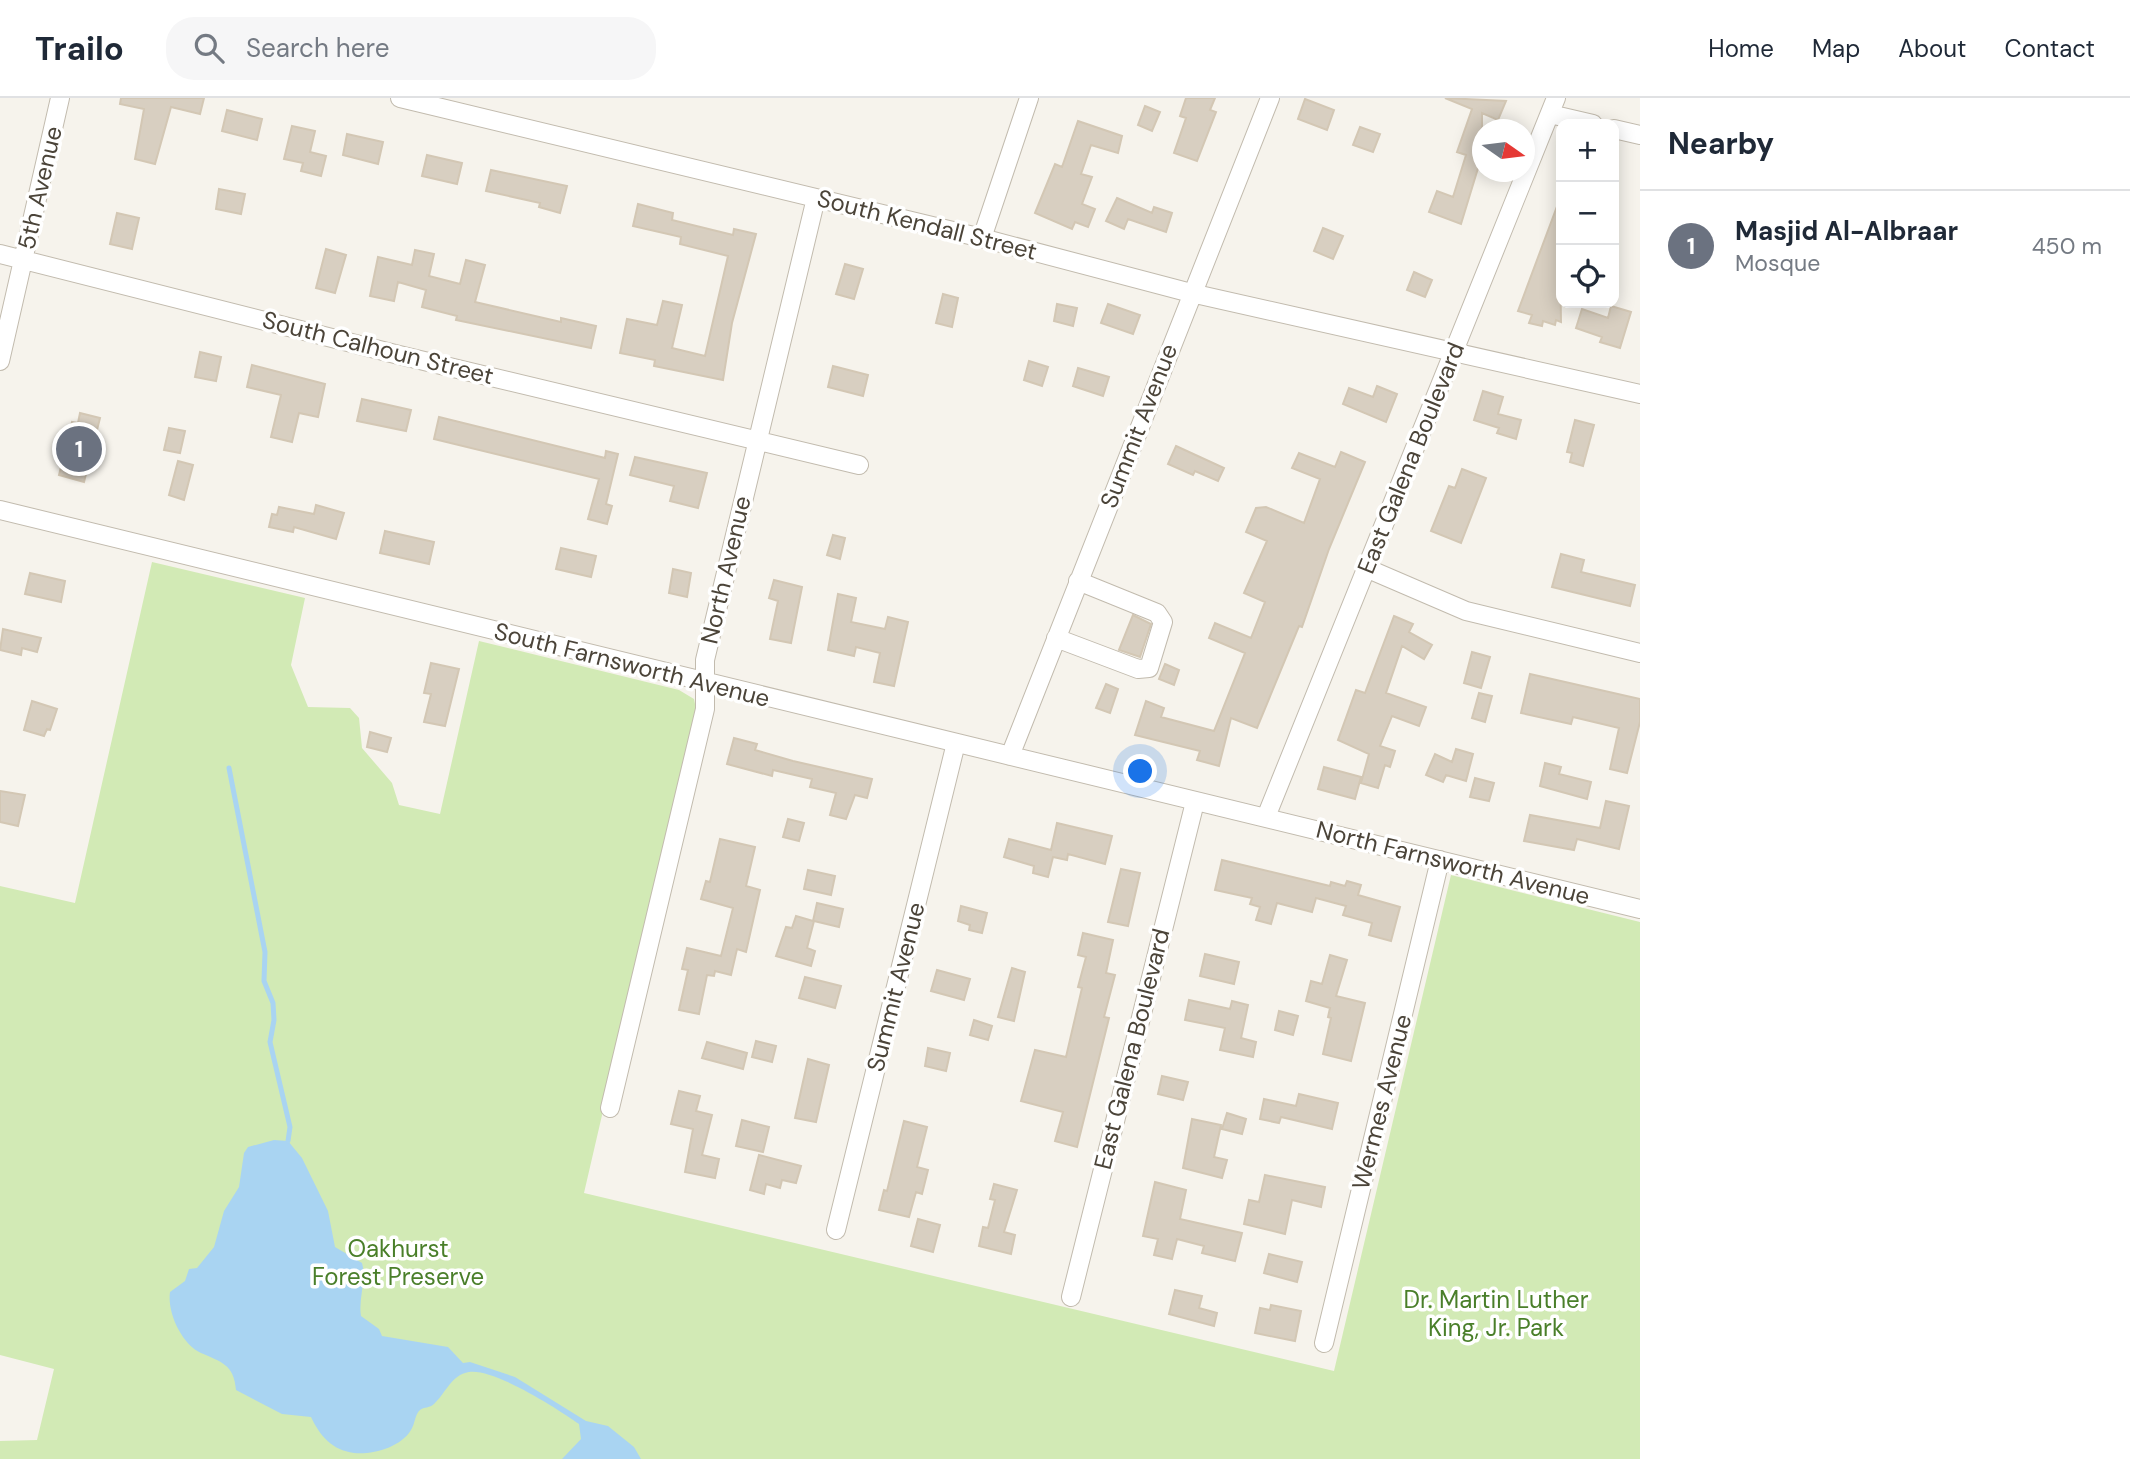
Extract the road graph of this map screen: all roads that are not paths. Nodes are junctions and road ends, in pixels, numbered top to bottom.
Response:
1 (60, 98) edge
2 (400, 98) edge
3 (1028, 98) edge
4 (1270, 98) edge
5 (1553, 106) edge
6 (1581, 119) edge
7 (1619, 130) edge
8 (1640, 135) edge
9 (816, 198) junction
10 (982, 237) junction
11 (0, 254) edge
12 (23, 260) junction
13 (1191, 293) junction
14 (1455, 351) junction
15 (0, 361) edge
16 (1640, 394) edge
17 (757, 438) junction
18 (859, 465) dead end
19 (0, 510) edge
20 (1366, 568) junction
21 (1078, 581) junction
22 (1056, 638) junction
23 (1640, 653) edge
24 (704, 683) junction
25 (956, 743) junction
26 (1010, 756) junction
27 (1195, 802) junction
28 (1266, 817) junction
29 (1440, 860) junction
30 (1640, 909) edge
31 (610, 1108) dead end
32 (835, 1230) dead end
33 (1071, 1297) dead end
34 (1324, 1343) dead end

1 - 12 street, 5th Avenue
2 - 9 street, South Kendall Street
3 - 10 street
4 - 13 street, Summit Avenue
5 - 6 street
5 - 14 street, East Galena Boulevard
7 - 8 street
9 - 10 street, South Kendall Street
9 - 17 street, North Avenue
10 - 13 street, South Kendall Street
11 - 12 street, South Calhoun Street
12 - 15 street, 5th Avenue
12 - 17 street, South Calhoun Street
13 - 14 street, South Kendall Street
13 - 21 street, Summit Avenue
14 - 16 street, South Kendall Street
14 - 20 street, East Galena Boulevard
17 - 18 street, South Calhoun Street
17 - 24 street, North Avenue
19 - 24 street, South Farnsworth Avenue
20 - 23 street
20 - 28 street, East Galena Boulevard
21 - 22 street, Summit Avenue
21 - 22 street
22 - 26 street, Summit Avenue
24 - 25 street, South Farnsworth Avenue
24 - 31 street, North Avenue
25 - 26 street, South Farnsworth Avenue
25 - 32 street, Summit Avenue
26 - 27 street, South Farnsworth Avenue
27 - 28 street, South Farnsworth Avenue
27 - 33 street, East Galena Boulevard
28 - 29 street, North Farnsworth Avenue
29 - 30 street, North Farnsworth Avenue
29 - 34 street, Wermes Avenue

